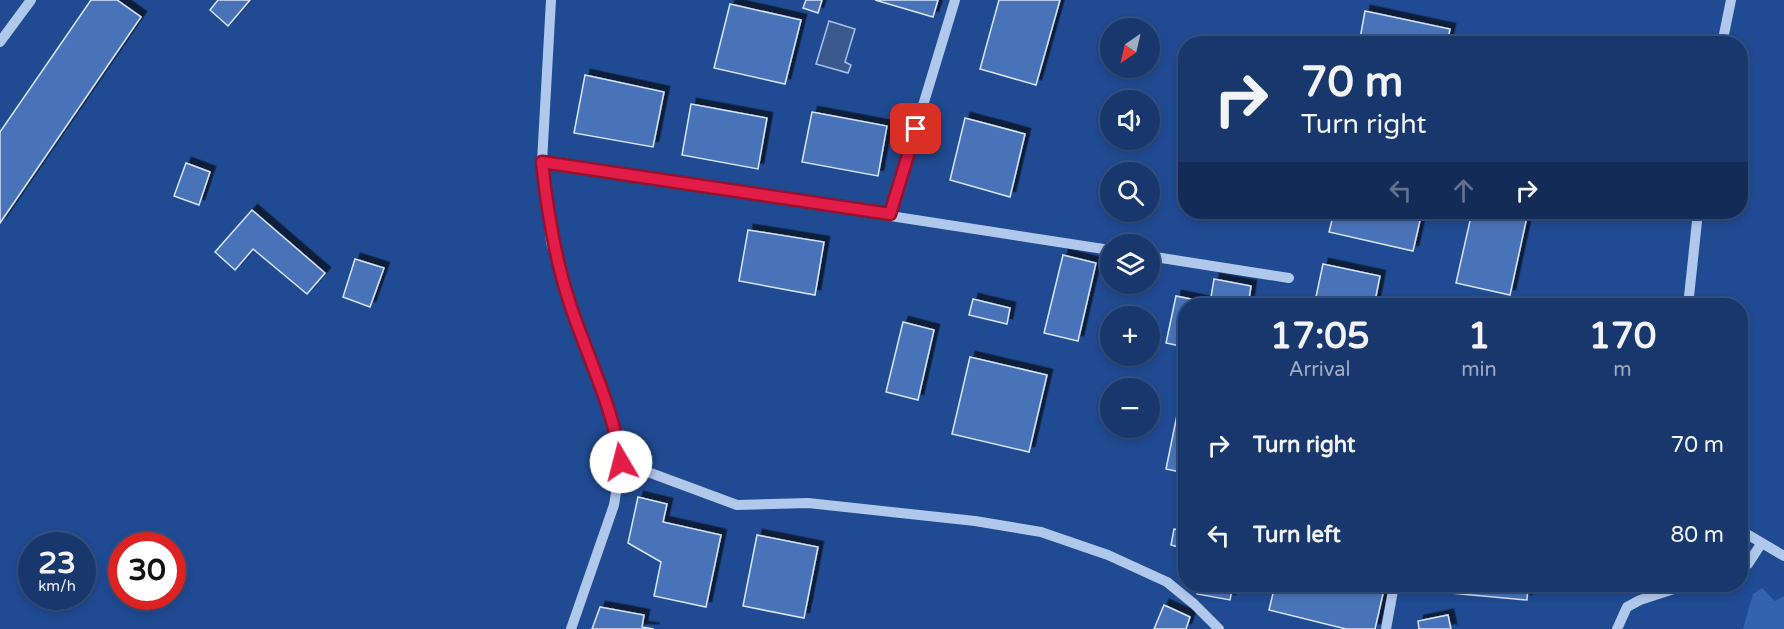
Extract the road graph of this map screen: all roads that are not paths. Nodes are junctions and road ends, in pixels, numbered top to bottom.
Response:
1 (31, 0) edge
2 (551, 0) edge
3 (955, 0) edge
4 (1731, 0) edge
5 (1724, 36) edge
6 (0, 42) edge
7 (542, 162) junction
8 (890, 214) junction
9 (1697, 219) edge
10 (1100, 248) edge
11 (1160, 258) edge
12 (1289, 278) dead end
13 (1689, 298) edge
14 (621, 462) junction
15 (1748, 535) edge
16 (1761, 544) junction
17 (1784, 556) edge
18 (1748, 564) edge
19 (1178, 591) edge
20 (1179, 592) edge
21 (1393, 592) edge
22 (1665, 592) edge
23 (571, 629) edge
24 (1219, 629) edge
25 (1386, 629) edge
26 (1617, 629) edge

1 - 6 street
2 - 7 street
3 - 8 street
4 - 5 street
7 - 8 street
7 - 14 street
8 - 10 street
9 - 13 street
11 - 12 street
14 - 19 street
14 - 23 street
15 - 16 street
16 - 17 street
16 - 18 street
20 - 24 street
21 - 25 street
22 - 26 street

